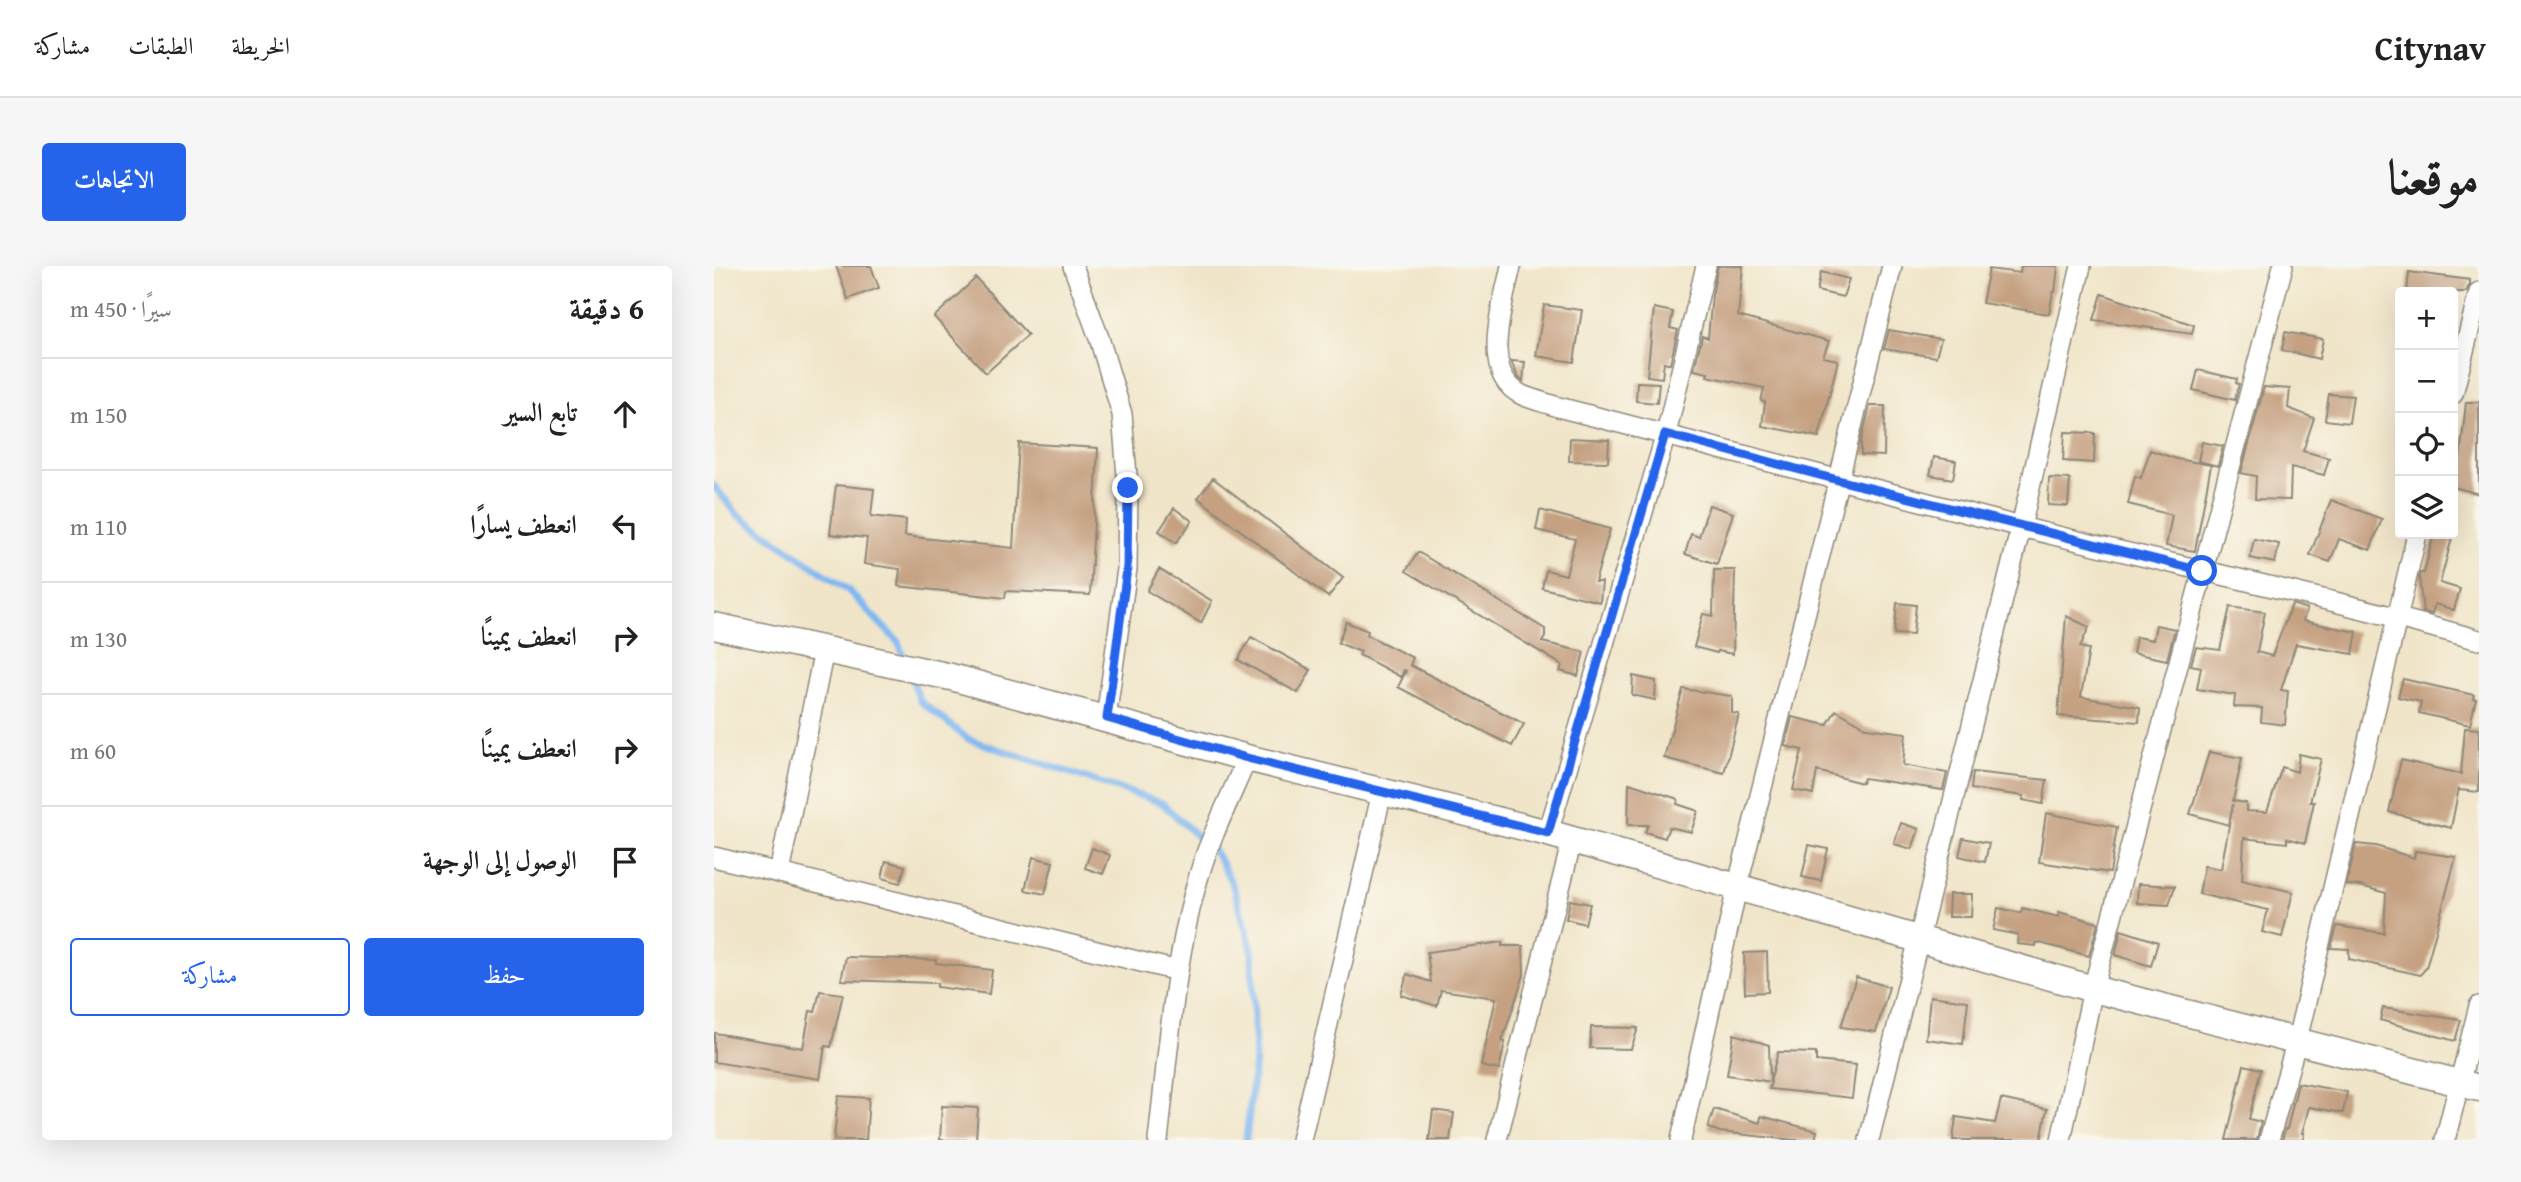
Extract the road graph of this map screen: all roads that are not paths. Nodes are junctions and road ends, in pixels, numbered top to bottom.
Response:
1 (1073, 266) edge
2 (1511, 266) edge
3 (1706, 266) edge
4 (1892, 266) edge
5 (2081, 266) edge
6 (2283, 266) edge
7 (2479, 292) edge
8 (2458, 374) edge
9 (1665, 434) junction
10 (1838, 480) junction
11 (2021, 527) junction
12 (2416, 539) edge
13 (2202, 571) junction
14 (2395, 617) junction
15 (714, 626) edge
16 (2479, 640) edge
17 (833, 652) junction
18 (1107, 718) junction
19 (1247, 758) junction
20 (1382, 792) junction
21 (1560, 836) junction
22 (714, 857) edge
23 (779, 873) junction
24 (1737, 888) junction
25 (1917, 938) junction
26 (1178, 971) junction
27 (2093, 989) junction
28 (2479, 1006) edge
29 (2297, 1040) junction
30 (2469, 1085) edge
31 (1158, 1140) edge
32 (1301, 1140) edge
33 (1497, 1140) edge
34 (1681, 1140) edge
35 (1869, 1140) edge
36 (2062, 1140) edge
37 (2269, 1140) edge
38 (2445, 1140) edge

1 - 18 street
2 - 9 street
3 - 9 street
4 - 10 street
5 - 11 street
6 - 13 street
7 - 8 street
9 - 10 street
9 - 21 street
10 - 11 street
10 - 24 street
11 - 13 street
11 - 25 street
12 - 14 street
13 - 14 street
13 - 27 street
14 - 16 street
14 - 29 street
15 - 17 street
17 - 18 street
17 - 23 street
18 - 19 street
19 - 20 street
19 - 26 street
20 - 21 street
20 - 32 street
21 - 24 street
21 - 33 street
22 - 23 street
23 - 26 street
24 - 25 street
24 - 34 street
25 - 27 street
25 - 35 street
26 - 31 street
27 - 29 street
27 - 36 street
28 - 30 street
29 - 30 street
29 - 37 street
30 - 38 street

